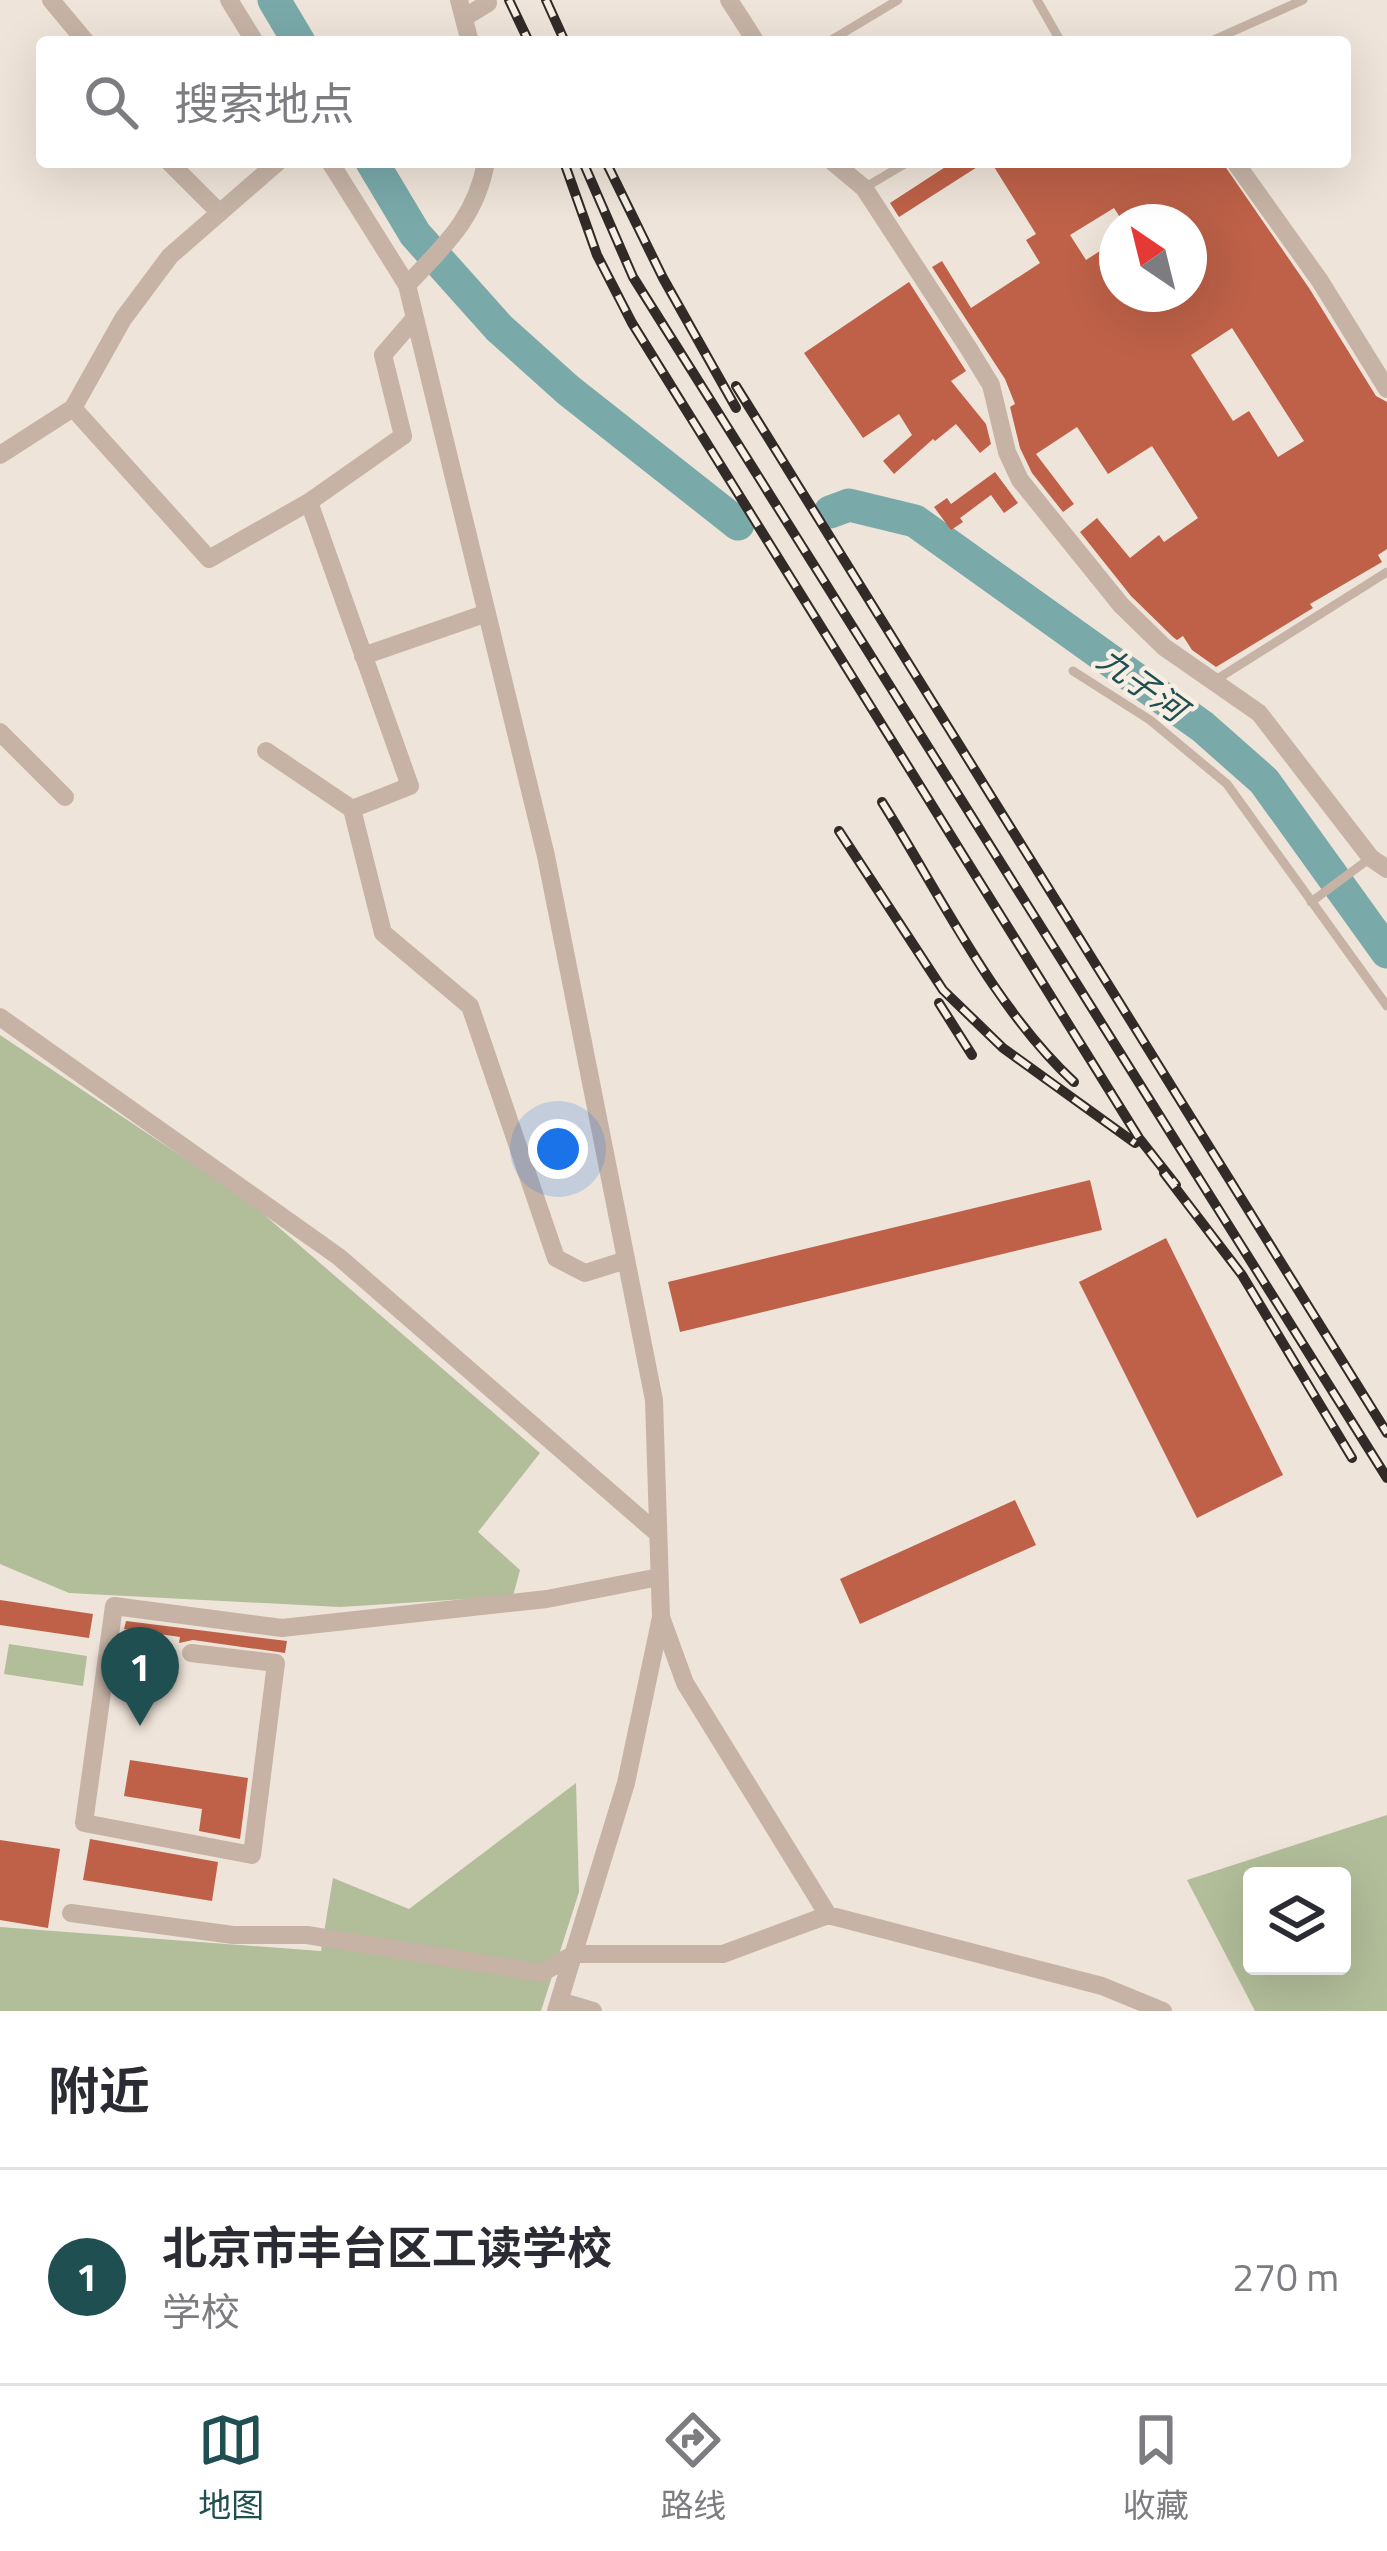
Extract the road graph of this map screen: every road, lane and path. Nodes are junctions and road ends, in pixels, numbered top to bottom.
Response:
1 (51, 0) edge
2 (229, 0) edge
3 (729, 0) edge
4 (898, 0) edge
5 (1037, 0) edge
6 (1303, 0) edge
7 (488, 3) edge
8 (462, 9) edge
9 (81, 36) edge
10 (251, 36) edge
11 (752, 36) edge
12 (838, 36) edge
13 (1058, 36) edge
14 (1222, 36) edge
15 (175, 168) edge
16 (271, 168) edge
17 (334, 168) edge
18 (485, 168) edge
19 (840, 168) edge
20 (898, 168) edge
21 (1238, 168) edge
22 (864, 188) junction
23 (218, 212) junction
24 (408, 285) junction
25 (415, 318) junction
26 (1387, 389) edge
27 (73, 407) junction
28 (0, 454) edge
29 (309, 502) junction
30 (1387, 572) edge
31 (487, 613) junction
32 (363, 656) junction
33 (1073, 671) dead end
34 (1214, 682) junction
35 (0, 732) edge
36 (266, 751) dead end
37 (65, 797) dead end
38 (352, 809) junction
39 (1379, 863) edge
40 (1311, 902) junction
41 (1387, 1006) edge
42 (0, 1018) edge
43 (626, 1260) junction
44 (656, 1532) junction
45 (659, 1577) junction
46 (661, 1617) junction
47 (190, 1653) dead end
48 (71, 1913) dead end
49 (828, 1915) junction
50 (574, 1954) junction
51 (557, 2006) edge
52 (593, 2011) edge
53 (1163, 2011) edge

1 - 9 street
2 - 10 street
3 - 11 street
4 - 12 lane
5 - 13 lane
6 - 14 lane
7 - 8 street
15 - 23 street
16 - 23 street
17 - 24 street
18 - 24 street
19 - 22 street
20 - 22 lane
21 - 26 street
22 - 34 street
23 - 27 street
24 - 25 street
25 - 29 street
25 - 31 street
27 - 28 street
27 - 29 street
29 - 32 street
30 - 34 lane
31 - 32 street
31 - 43 street
32 - 38 street
33 - 40 lane
34 - 39 street
35 - 37 street
36 - 38 street
38 - 43 street
39 - 40 lane
40 - 41 lane
42 - 44 street
43 - 44 street
44 - 45 street
45 - 46 street
45 - 47 street
46 - 49 street
46 - 50 street
48 - 50 street
49 - 50 street
49 - 53 street
50 - 51 street
51 - 52 street

